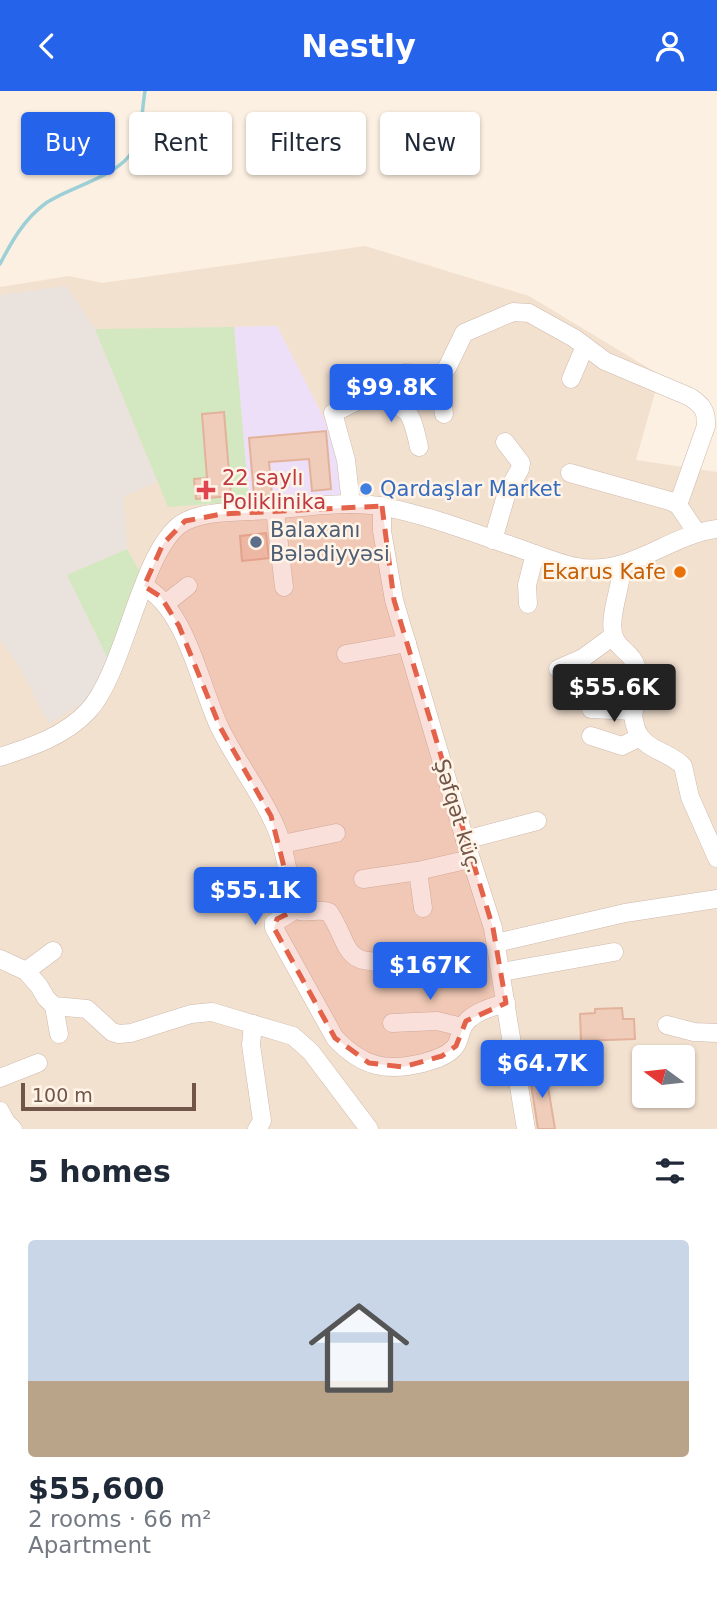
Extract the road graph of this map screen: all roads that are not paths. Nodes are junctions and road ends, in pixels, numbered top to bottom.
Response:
1 (585, 347) junction
2 (439, 375) junction
3 (571, 379) dead end
4 (368, 396) junction
5 (444, 414) dead end
6 (505, 442) dead end
7 (419, 447) dead end
8 (570, 473) dead end
9 (352, 505) junction
10 (678, 505) junction
11 (382, 506) junction
12 (275, 510) junction
13 (717, 529) edge
14 (697, 533) junction
15 (493, 540) junction
16 (535, 554) junction
17 (622, 566) junction
18 (144, 586) junction
19 (188, 586) dead end
20 (284, 587) dead end
21 (165, 604) junction
22 (528, 604) dead end
23 (613, 636) junction
24 (407, 643) junction
25 (346, 654) dead end
26 (558, 669) dead end
27 (591, 709) dead end
28 (634, 711) junction
29 (590, 736) dead end
30 (640, 737) junction
31 (0, 757) edge
32 (537, 821) dead end
33 (336, 833) dead end
34 (464, 840) junction
35 (282, 844) junction
36 (717, 858) edge
37 (470, 859) junction
38 (418, 871) junction
39 (363, 879) dead end
40 (715, 906) edge
41 (423, 908) dead end
42 (293, 909) junction
43 (496, 943) junction
44 (53, 951) dead end
45 (614, 952) dead end
46 (0, 959) edge
47 (394, 961) dead end
48 (26, 971) junction
49 (502, 972) junction
50 (506, 1003) junction
51 (54, 1006) junction
52 (392, 1023) dead end
53 (253, 1024) junction
54 (667, 1025) dead end
55 (462, 1027) junction
56 (717, 1033) edge
57 (59, 1034) dead end
58 (335, 1038) junction
59 (311, 1052) junction
60 (38, 1063) dead end
61 (0, 1078) edge
62 (0, 1111) edge
63 (11, 1129) edge
64 (257, 1129) edge
65 (369, 1129) edge
66 (526, 1129) edge

1 - 2 street
1 - 3 street
1 - 10 street
2 - 4 street
2 - 5 street
4 - 7 street
4 - 9 street
6 - 15 street
8 - 10 street
9 - 11 street
9 - 12 street
10 - 14 street
11 - 15 street
11 - 24 street, Şəfqət küç.
12 - 18 street
12 - 20 street
13 - 14 street
14 - 17 street
15 - 16 street
16 - 17 street
16 - 22 street
17 - 23 street
18 - 21 street
18 - 31 street
19 - 21 street
21 - 35 street
23 - 26 street
23 - 28 street
24 - 25 street
24 - 34 street, Şəfqət küç.
27 - 28 street
28 - 30 street
29 - 30 street
30 - 36 street
32 - 34 street
33 - 35 street
34 - 37 street, Şəfqət küç.
35 - 42 street
37 - 38 street
37 - 43 street, Şəfqət küç.
38 - 39 street
38 - 41 street
40 - 43 street
42 - 47 street
42 - 58 street
43 - 49 street, Şəfqət küç.
44 - 48 street
45 - 49 street
46 - 48 street
48 - 51 street
49 - 50 street, Şəfqət küç.
50 - 55 street
50 - 66 street, Şəfqət küç.
51 - 53 street
51 - 57 street
52 - 55 street
53 - 59 street
53 - 64 street
54 - 56 street
55 - 58 street
58 - 59 street
59 - 65 street
60 - 61 street
62 - 63 street

